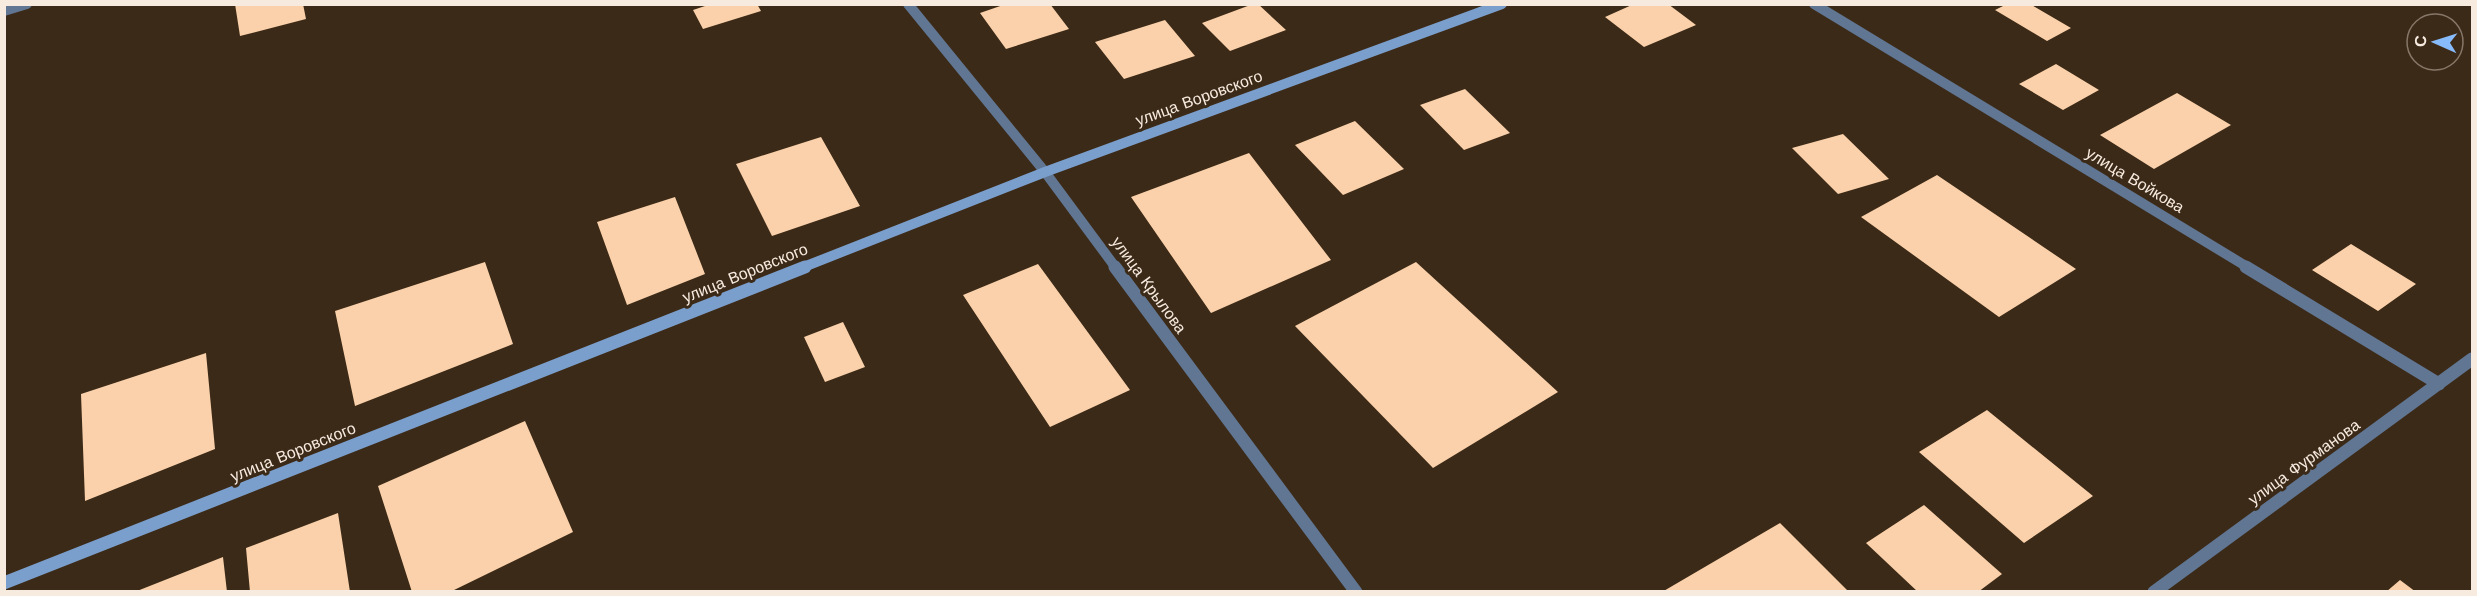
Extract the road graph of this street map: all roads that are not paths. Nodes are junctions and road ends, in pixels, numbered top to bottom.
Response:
1 (27, 4) edge
2 (908, 4) edge
3 (1502, 4) edge
4 (1814, 4) edge
5 (4, 11) edge
6 (1045, 172) junction
7 (2472, 359) edge
8 (2439, 384) junction
9 (4, 583) edge
10 (1356, 591) edge
11 (2154, 591) edge

1 - 5 street
2 - 6 street, улица Крылова
3 - 6 main road, улица Воровского
4 - 8 street, улица Войкова
6 - 9 main road, улица Воровского
6 - 10 street, улица Крылова
7 - 8 street, улица Фурманова
8 - 11 street, улица Фурманова

